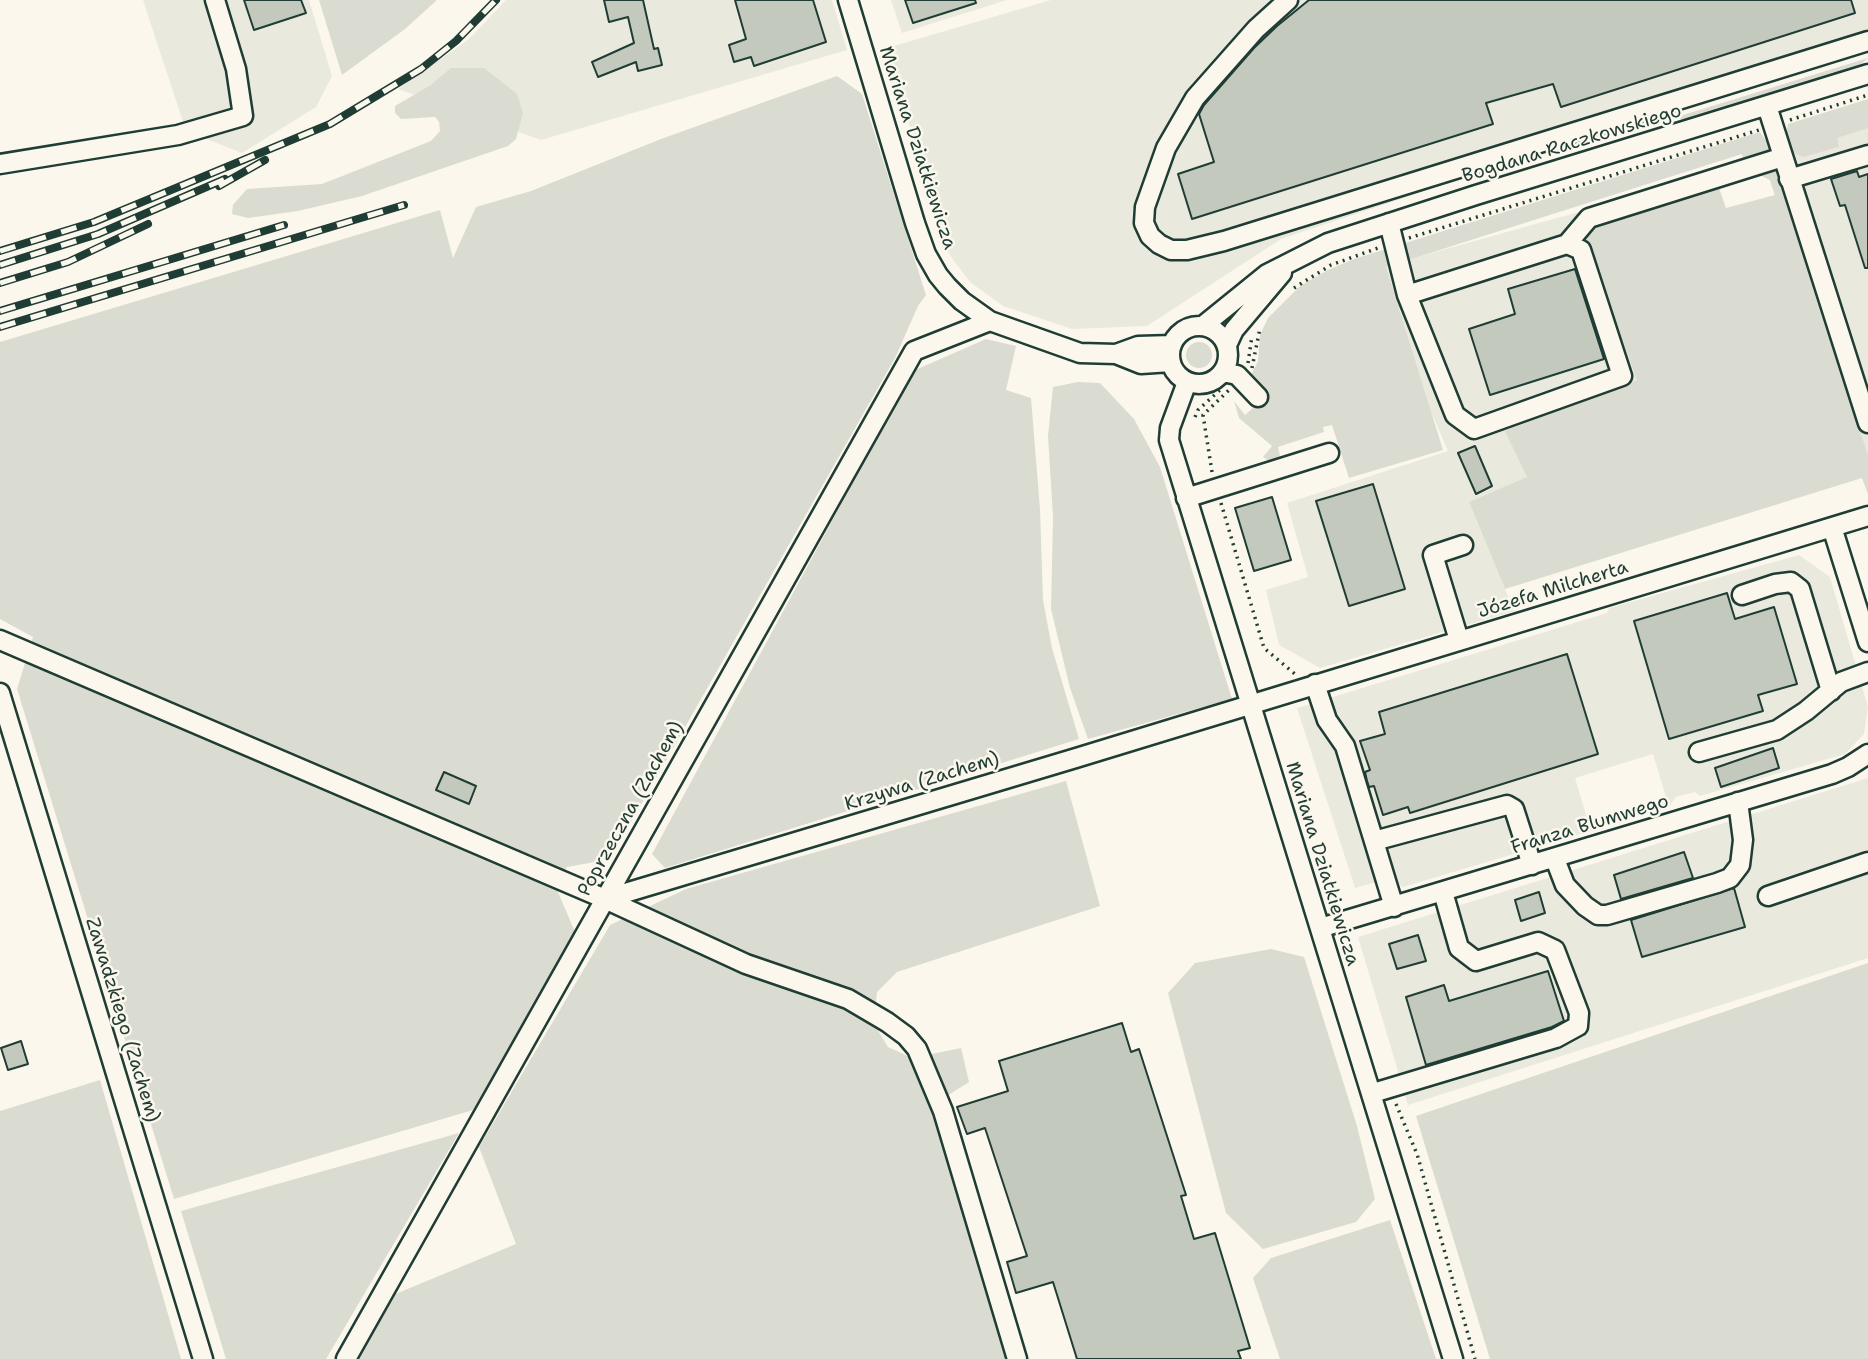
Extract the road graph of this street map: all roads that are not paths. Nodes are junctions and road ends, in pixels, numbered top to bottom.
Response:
1 (215, 0) edge
2 (848, 0) edge
3 (1288, 0) edge
4 (1868, 41) edge
5 (1868, 74) edge
6 (1648, 111) junction
7 (1769, 113) junction
8 (1657, 139) junction
9 (1868, 155) edge
10 (1783, 157) junction
11 (0, 164) edge
12 (1789, 179) junction
13 (1390, 230) junction
14 (1567, 244) junction
15 (1292, 262) junction
16 (1407, 295) junction
17 (990, 321) junction
18 (1204, 326) junction
19 (1227, 345) junction
20 (1172, 354) junction
21 (1230, 373) junction
22 (1187, 382) junction
23 (1258, 397) dead end
24 (1868, 423) edge
25 (1329, 453) dead end
26 (1186, 498) junction
27 (1868, 516) edge
28 (1832, 527) junction
29 (1463, 545) dead end
30 (1742, 594) dead end
31 (1864, 615) edge
32 (0, 640) edge
33 (1459, 640) junction
34 (1868, 642) edge
35 (1868, 672) edge
36 (1315, 684) junction
37 (1831, 691) junction
38 (0, 693) edge
39 (1250, 704) junction
40 (1699, 752) dead end
41 (1868, 754) edge
42 (1738, 802) junction
43 (1374, 841) junction
44 (1555, 859) junction
45 (1868, 862) edge
46 (1531, 866) junction
47 (1443, 892) junction
48 (1768, 896) dead end
49 (605, 899) junction
50 (1394, 907) junction
51 (1320, 928) junction
52 (1381, 1091) junction
53 (203, 1359) edge
54 (346, 1359) edge
55 (1017, 1359) edge
56 (1453, 1359) edge

1 - 11 street
2 - 17 street, Mariana Dziatkiewicza
3 - 6 street
4 - 6 street
5 - 7 street, Bogdana Raczkowskiego
6 - 8 street
7 - 8 street, Bogdana Raczkowskiego
7 - 10 street
8 - 13 street, Bogdana Raczkowskiego
9 - 12 street
10 - 12 street
10 - 14 street
12 - 24 street
13 - 15 street, Bogdana Raczkowskiego
13 - 16 street
14 - 16 street
14 - 16 street
15 - 18 street, Bogdana Raczkowskiego
15 - 19 street, Bogdana Raczkowskiego
17 - 20 street, Mariana Dziatkiewicza
17 - 49 street, Poprzeczna (Zachem)
18 - 19 street
18 - 20 street, Bogdana Raczkowskiego
19 - 21 street, Bogdana Raczkowskiego
20 - 22 street
21 - 22 street
21 - 23 street
22 - 26 street, Mariana Dziatkiewicza
25 - 26 street
26 - 39 street, Mariana Dziatkiewicza
27 - 28 street, Józefa Milcherta
28 - 31 street
28 - 33 street, Józefa Milcherta
29 - 33 street
30 - 37 street
31 - 34 street
32 - 49 street
33 - 36 street, Józefa Milcherta
35 - 37 street
36 - 39 street, Józefa Milcherta
36 - 43 street
37 - 40 street
38 - 53 street, Zawadzkiego (Zachem)
39 - 49 street, Krzywa (Zachem)
39 - 51 street, Mariana Dziatkiewicza
41 - 42 street, Franza Blumwego
42 - 44 street, Franza Blumwego
42 - 44 street
43 - 46 street
43 - 50 street
44 - 46 street, Franza Blumwego
45 - 48 street
46 - 47 street, Franza Blumwego
47 - 50 street, Franza Blumwego
47 - 52 street
49 - 54 street, Poprzeczna (Zachem)
49 - 55 street
50 - 51 street, Franza Blumwego
51 - 52 street, Mariana Dziatkiewicza
52 - 56 street, Mariana Dziatkiewicza

